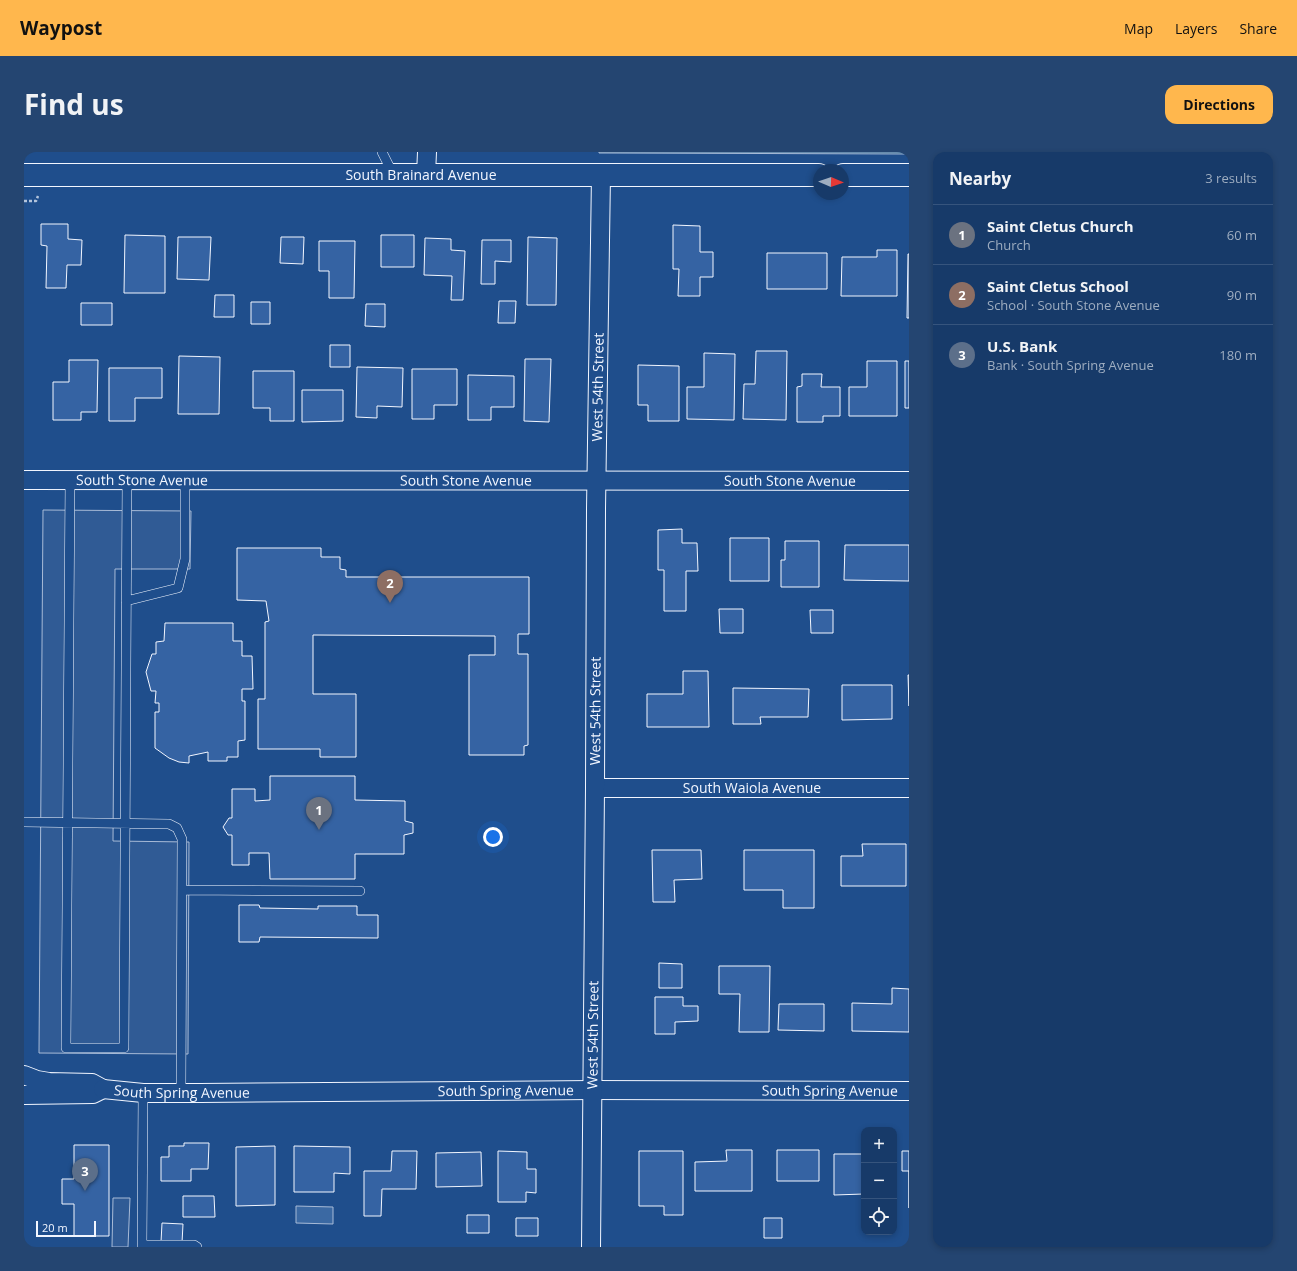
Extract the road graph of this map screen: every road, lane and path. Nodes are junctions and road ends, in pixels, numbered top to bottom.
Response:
1 (382, 152) edge
2 (427, 152) edge
3 (24, 175) edge
4 (393, 175) junction
5 (426, 175) junction
6 (601, 175) junction
7 (813, 175) edge
8 (849, 175) edge
9 (909, 175) edge
10 (24, 201) edge
11 (36, 201) dead end
12 (24, 480) edge
13 (70, 480) junction
14 (127, 480) junction
15 (185, 480) junction
16 (597, 480) junction
17 (909, 481) edge
18 (126, 601) junction
19 (596, 788) junction
20 (909, 788) edge
21 (24, 822) edge
22 (67, 822) junction
23 (125, 822) junction
24 (182, 890) junction
25 (360, 891) dead end
26 (24, 1075) edge
27 (103, 1089) junction
28 (592, 1090) junction
29 (909, 1091) edge
30 (143, 1093) junction
31 (181, 1093) junction
32 (24, 1096) edge
33 (142, 1246) edge
34 (197, 1247) edge
35 (591, 1247) edge

1 - 4 lane
2 - 5 street
3 - 4 street, South Brainard Avenue
4 - 5 street, South Brainard Avenue
5 - 6 street, South Brainard Avenue
6 - 7 street, South Brainard Avenue
6 - 16 street, West 54th Street
8 - 9 street
10 - 11 path
12 - 13 street, South Stone Avenue
13 - 14 street, South Stone Avenue
13 - 22 lane
14 - 15 street, South Stone Avenue
14 - 18 lane
15 - 16 street, South Stone Avenue
15 - 18 lane
16 - 17 street, South Stone Avenue
16 - 19 street, West 54th Street
18 - 23 lane
19 - 20 street, South Waiola Avenue
19 - 28 street, West 54th Street
21 - 22 lane
22 - 23 lane
22 - 23 lane
23 - 24 lane
24 - 25 lane
24 - 31 lane
26 - 27 street, South Spring Avenue
27 - 30 street, South Spring Avenue
27 - 32 street, South Spring Avenue
28 - 29 street, South Spring Avenue
28 - 31 street, South Spring Avenue
28 - 35 street, West 54th Street
30 - 31 street, South Spring Avenue
30 - 33 lane
33 - 34 lane

